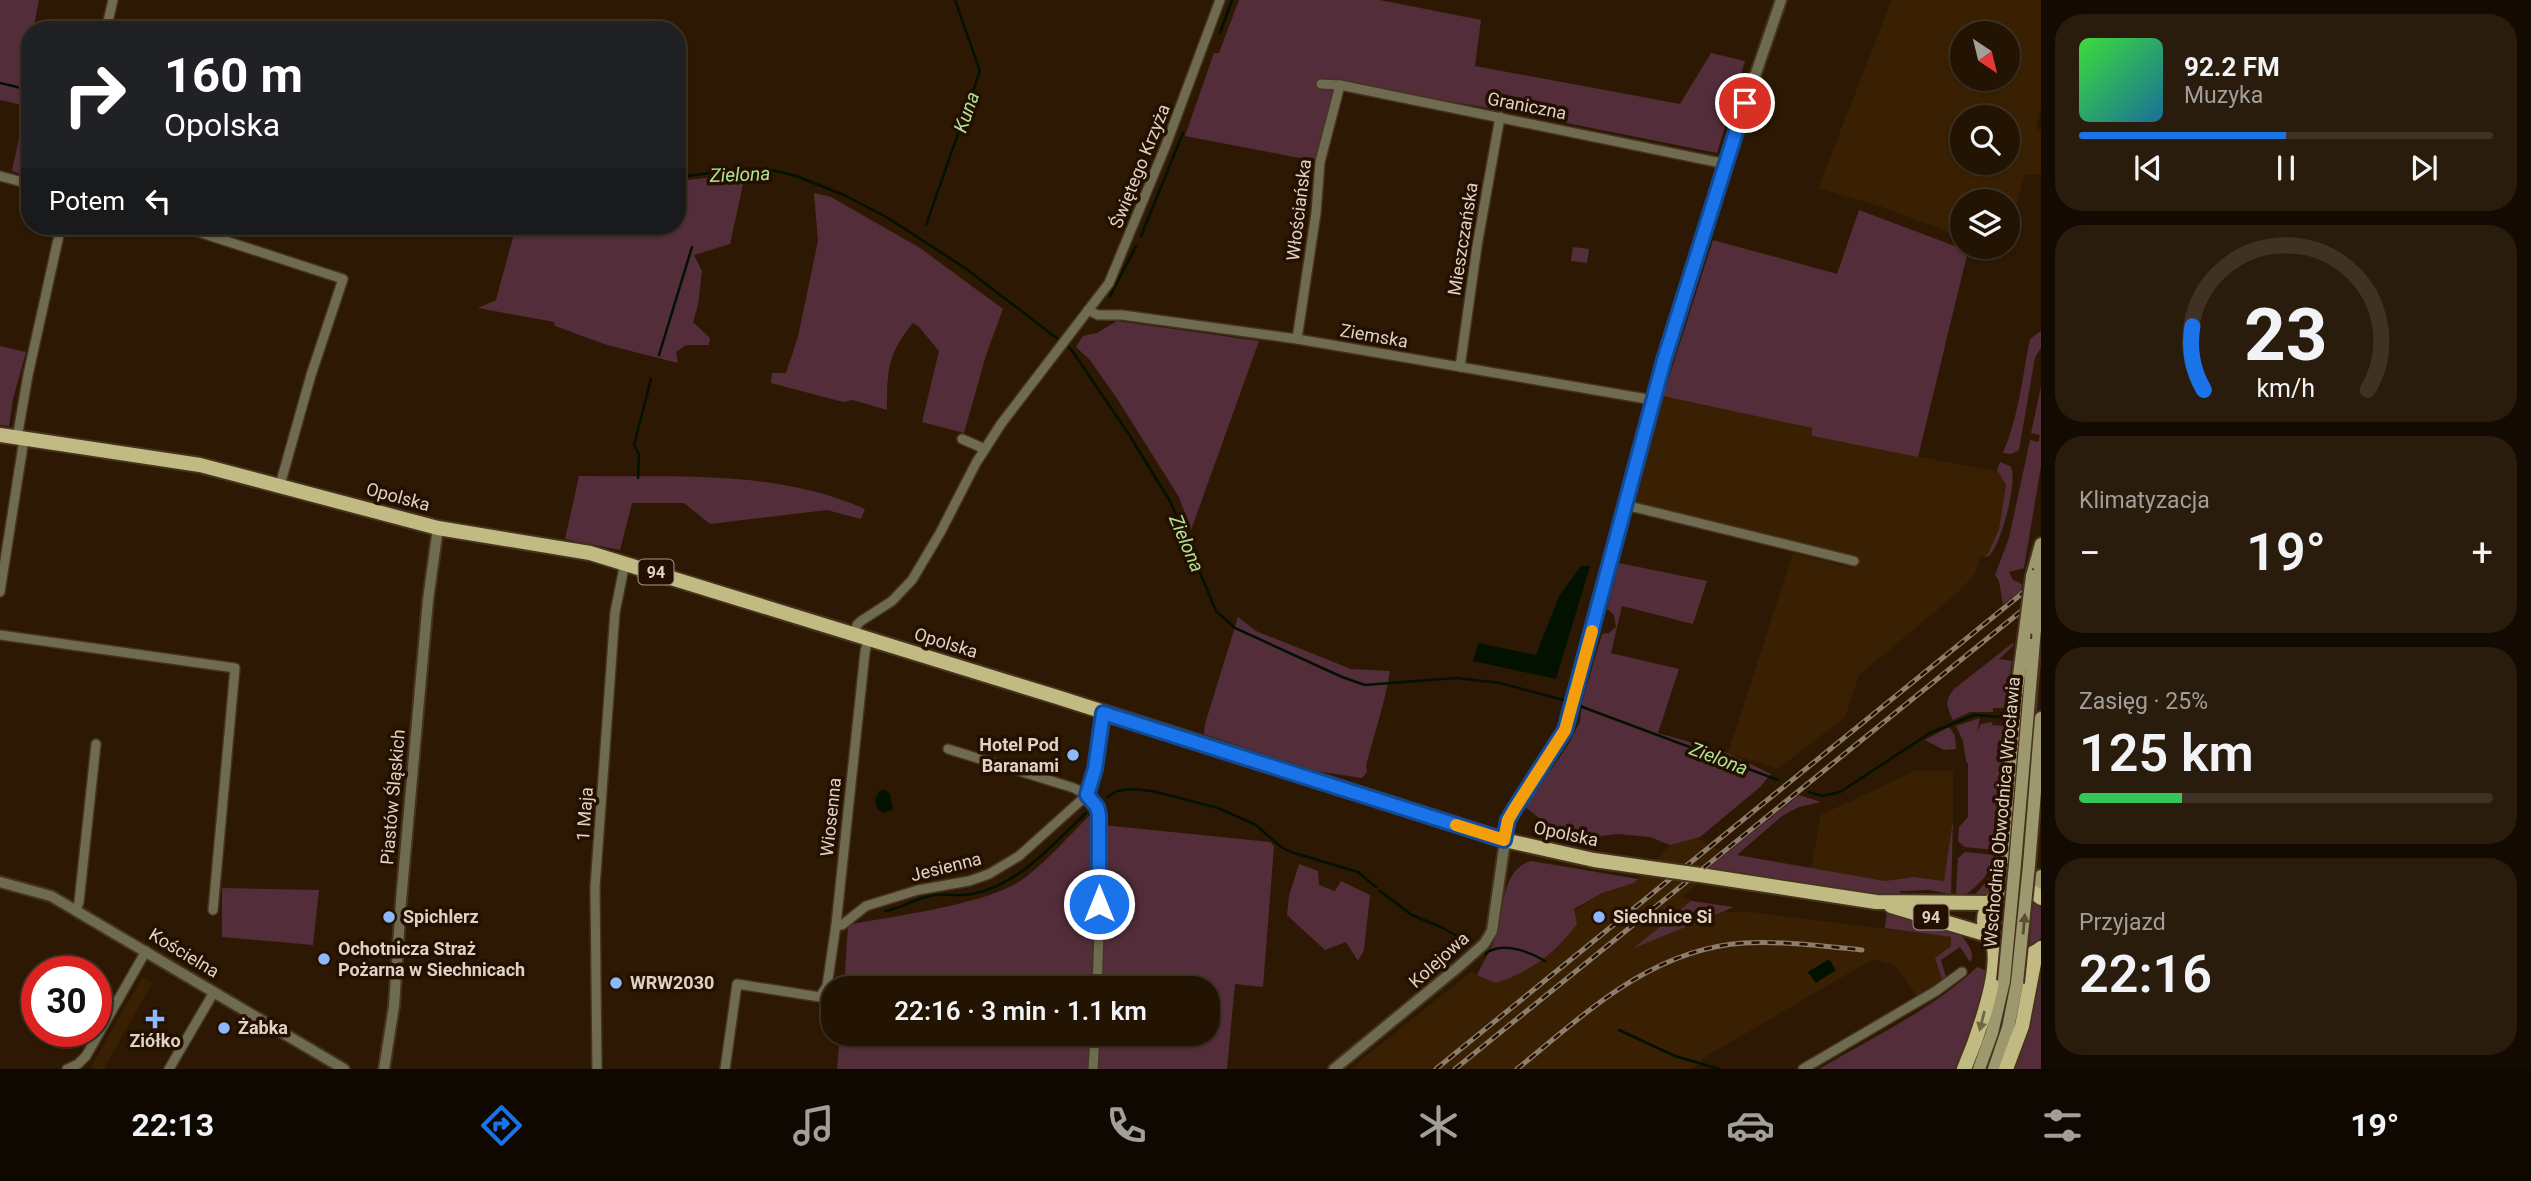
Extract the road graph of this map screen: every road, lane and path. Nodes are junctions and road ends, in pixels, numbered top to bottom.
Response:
1 (113, 0) edge
2 (1220, 0) edge
3 (1781, 0) edge
4 (108, 21) edge
5 (1321, 84) dead end
6 (1340, 85) junction
7 (1500, 117) junction
8 (1726, 164) junction
9 (0, 176) edge
10 (21, 182) edge
11 (59, 235) edge
12 (208, 235) edge
13 (1088, 310) junction
14 (1297, 340) junction
15 (1460, 367) junction
16 (1653, 400) junction
17 (0, 435) edge
18 (20, 438) junction
19 (962, 439) dead end
20 (985, 449) junction
21 (280, 485) junction
22 (1625, 505) junction
23 (438, 528) junction
24 (2041, 544) edge
25 (2041, 555) edge
26 (1854, 561) dead end
27 (625, 563) junction
28 (2036, 573) edge
29 (0, 592) edge
30 (0, 635) edge
31 (861, 637) junction
32 (1103, 713) junction
33 (2041, 718) edge
34 (96, 744) dead end
35 (948, 749) dead end
36 (1087, 795) junction
37 (1504, 840) junction
38 (2022, 864) junction
39 (2041, 876) edge
40 (0, 882) edge
41 (2041, 888) edge
42 (2041, 898) edge
43 (1994, 899) junction
44 (1876, 902) junction
45 (76, 910) junction
46 (213, 910) dead end
47 (836, 925) junction
48 (1985, 934) junction
49 (1994, 948) junction
50 (2040, 950) edge
51 (146, 951) junction
52 (1962, 972) dead end
53 (1097, 976) edge
54 (2011, 982) junction
55 (214, 992) junction
56 (1094, 1046) edge
57 (67, 1069) edge
58 (169, 1069) edge
59 (344, 1069) edge
60 (384, 1069) edge
61 (597, 1069) edge
62 (725, 1069) edge
63 (1093, 1069) edge
64 (1334, 1069) edge
65 (1803, 1069) edge
66 (1964, 1069) edge
67 (1979, 1069) edge
68 (1994, 1069) edge
69 (2007, 1069) edge

1 - 4 street
2 - 13 street, Świętego Krzyża
3 - 8 street, Kolejowa
5 - 6 street, Graniczna
6 - 7 street, Graniczna
6 - 14 street, Włościańska
7 - 8 street, Graniczna
7 - 15 street, Mieszczańska
8 - 16 street, Kolejowa
9 - 10 street
11 - 18 street
12 - 21 street
13 - 14 street, Ziemska
13 - 20 street, Świętego Krzyża
14 - 15 street, Ziemska
15 - 16 street, Ziemska
16 - 22 street, Kolejowa
17 - 18 main road, Opolska / 94
18 - 21 main road, Opolska / 94
18 - 29 street
19 - 20 street
20 - 31 street
21 - 23 main road, Opolska / 94
22 - 26 street
22 - 37 street, Kolejowa
23 - 27 main road, Opolska / 94
23 - 60 street, Piastów Śląskich
24 - 28 main road
25 - 28 main road, Wschodnia Obwodnica Wrocławia
27 - 31 main road, Opolska / 94
27 - 61 street, 1 Maja
28 - 38 main road, Wschodnia Obwodnica Wrocławia, bridge
28 - 43 main road, bridge
30 - 46 street
31 - 32 main road, Opolska / 94
31 - 47 street, Wiosenna
32 - 36 street
32 - 37 main road, Opolska / 94
33 - 38 main road, Wschodnia Obwodnica Wrocławia
34 - 45 street
35 - 36 street
36 - 47 street, Jesienna
36 - 53 street
37 - 44 main road, Opolska / 94, bridge
37 - 64 street, Kolejowa
38 - 54 main road, Wschodnia Obwodnica Wrocławia, bridge
39 - 41 main road
40 - 45 street, Kościelna
42 - 43 main road, 94
43 - 44 main road, Opolska / 94
43 - 48 main road
44 - 48 main road, Opolska / 94
45 - 51 street, Kościelna
47 - 62 street, Wiosenna
48 - 49 main road
49 - 50 main road
49 -> 66 main road
50 - 69 main road
51 - 55 street, Kościelna
51 - 57 street
52 - 65 street
54 - 67 main road, Wschodnia Obwodnica Wrocławia
54 - 68 main road, Wschodnia Obwodnica Wrocławia
55 - 58 street
55 - 59 street, Kościelna
56 - 63 street

